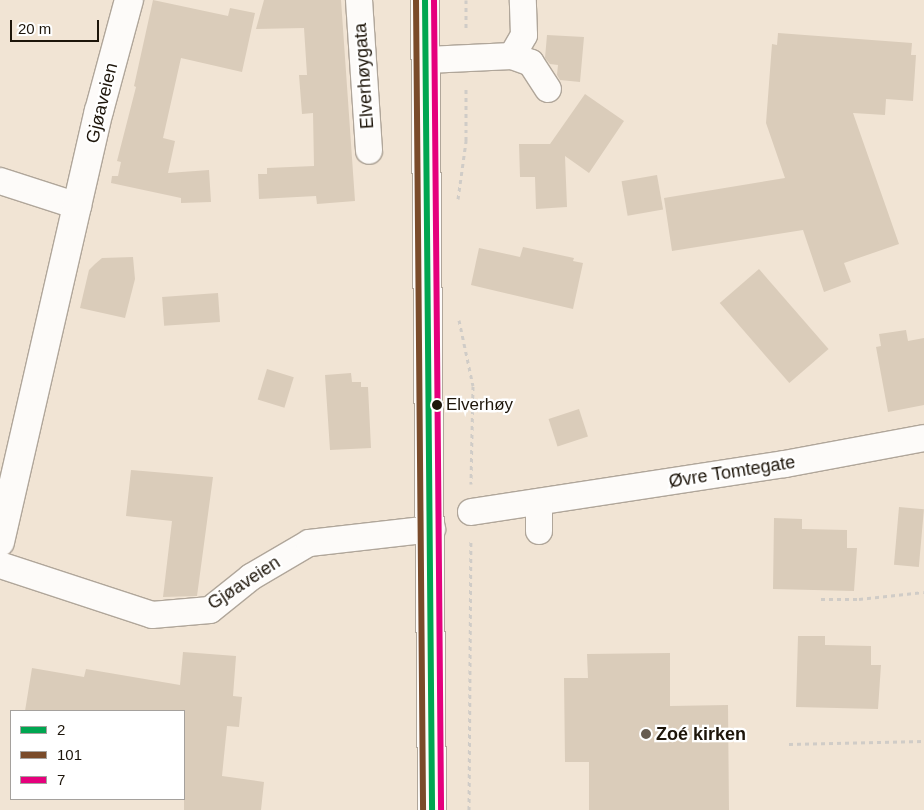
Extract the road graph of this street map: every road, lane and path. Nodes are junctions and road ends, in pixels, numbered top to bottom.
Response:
1 (128, 0) edge
2 (360, 0) edge
3 (425, 0) edge
4 (466, 0) edge
5 (523, 0) edge
6 (512, 56) junction
7 (427, 60) junction
8 (466, 60) junction
9 (548, 89) dead end
10 (369, 151) dead end
11 (0, 181) edge
12 (457, 203) dead end
13 (78, 206) junction
14 (458, 314) dead end
15 (924, 438) edge
16 (539, 503) junction
17 (471, 512) junction
18 (432, 529) junction
19 (539, 531) dead end
20 (0, 542) edge
21 (0, 565) edge
22 (924, 592) edge
23 (821, 599) dead end
24 (924, 741) edge
25 (789, 744) dead end
26 (432, 810) edge
27 (469, 810) edge

1 - 13 main road, Gjøaveien
2 - 10 street, Elverhøygata
3 - 7 main road
4 - 8 path
5 - 6 street
6 - 8 street
6 - 9 street
7 - 8 street
7 - 18 main road
8 - 12 path
11 - 13 street
13 - 20 main road, Gjøaveien
14 - 17 path
15 - 16 street, Øvre Tomtegate
16 - 17 street, Øvre Tomtegate
16 - 19 street
17 - 27 path
18 - 21 street, Gjøaveien
18 - 26 main road
22 - 23 path
24 - 25 path

